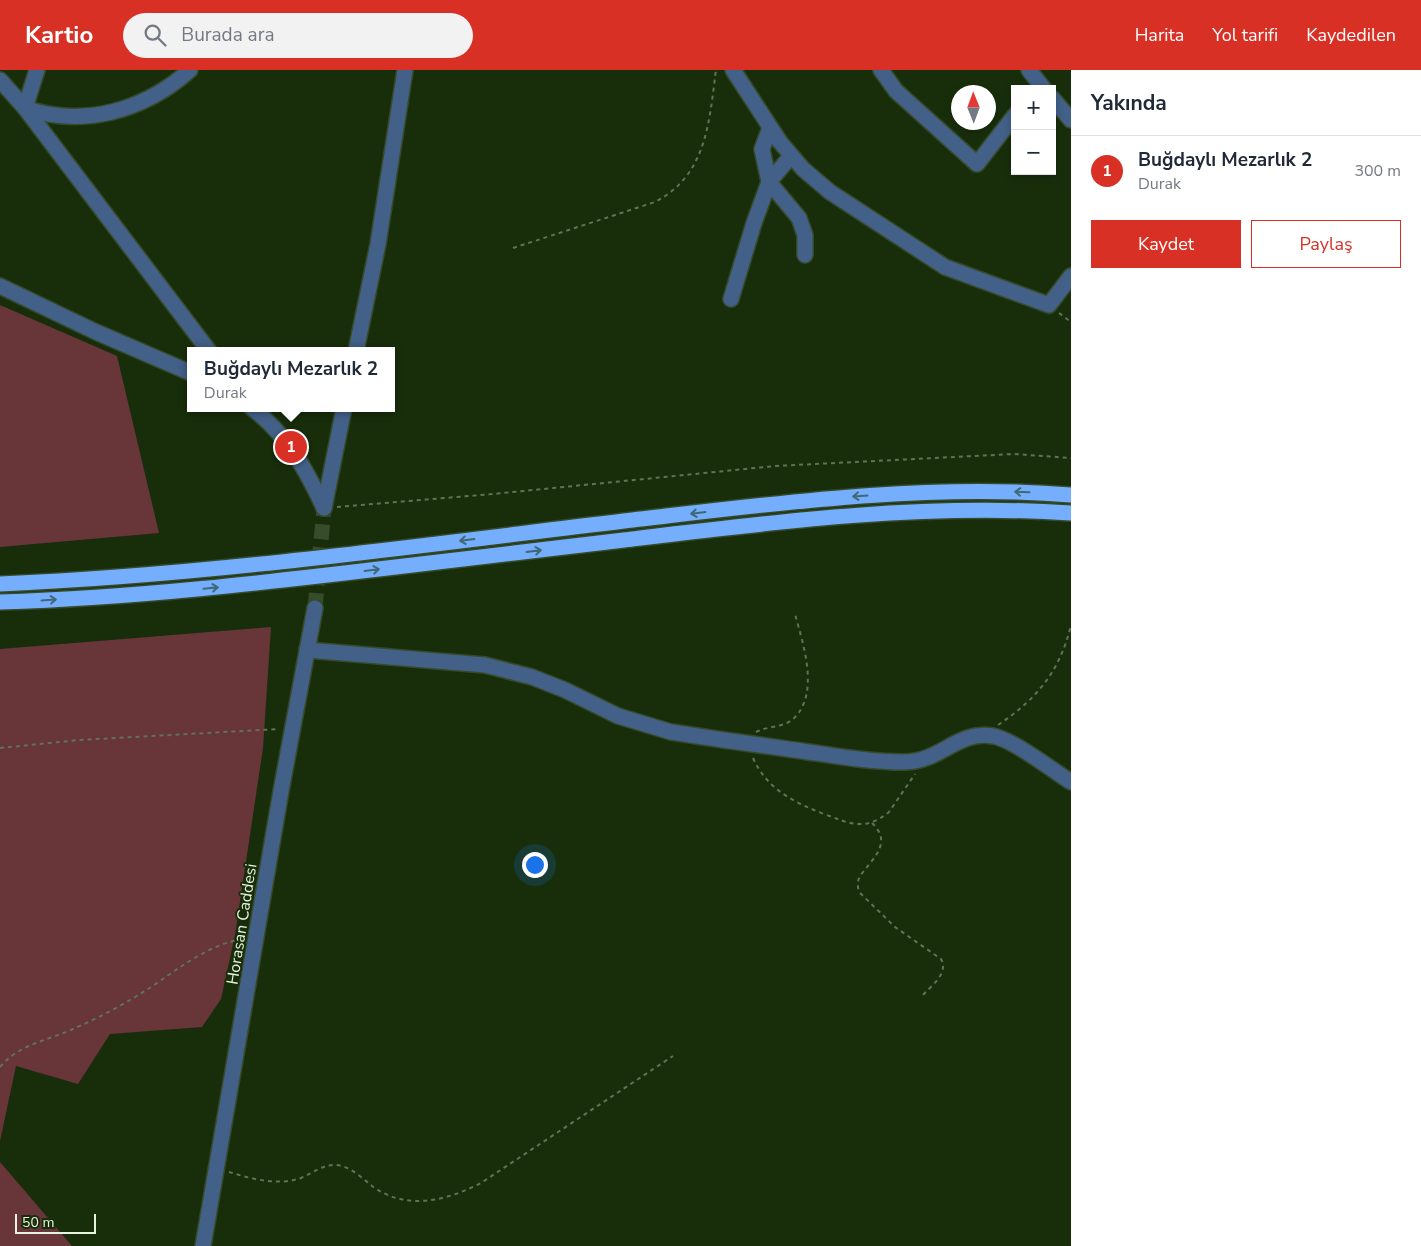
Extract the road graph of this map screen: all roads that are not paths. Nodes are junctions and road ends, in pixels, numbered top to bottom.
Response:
1 (37, 70) edge
2 (190, 70) edge
3 (405, 70) edge
4 (733, 70) edge
5 (881, 70) edge
6 (1029, 70) edge
7 (0, 80) edge
8 (1039, 85) edge
9 (1056, 103) edge
10 (25, 108) junction
11 (1011, 120) edge
12 (1071, 120) edge
13 (770, 128) junction
14 (791, 156) junction
15 (769, 182) junction
16 (805, 255) dead end
17 (1071, 276) edge
18 (0, 286) edge
19 (731, 299) dead end
20 (206, 347) edge
21 (357, 347) edge
22 (187, 371) edge
23 (257, 412) edge
24 (343, 412) edge
25 (1071, 495) edge
26 (1071, 513) edge
27 (0, 584) edge
28 (0, 602) edge
29 (315, 608) tunnel mouth
30 (307, 650) junction
31 (1071, 782) edge
32 (204, 1246) edge

1 - 10 street
2 - 10 street
3 - 21 street
4 - 13 street
5 - 11 street
6 - 8 street
7 - 10 street
9 - 12 street
10 - 20 street
13 - 14 street
13 - 15 street
14 - 15 street
14 - 17 street
15 - 16 street
15 - 19 street
18 - 22 street
23 - 24 street
25 -> 27 highway
28 -> 26 highway
29 - 30 street, Horasan Caddesi
30 - 31 street
30 - 32 street, Horasan Caddesi

